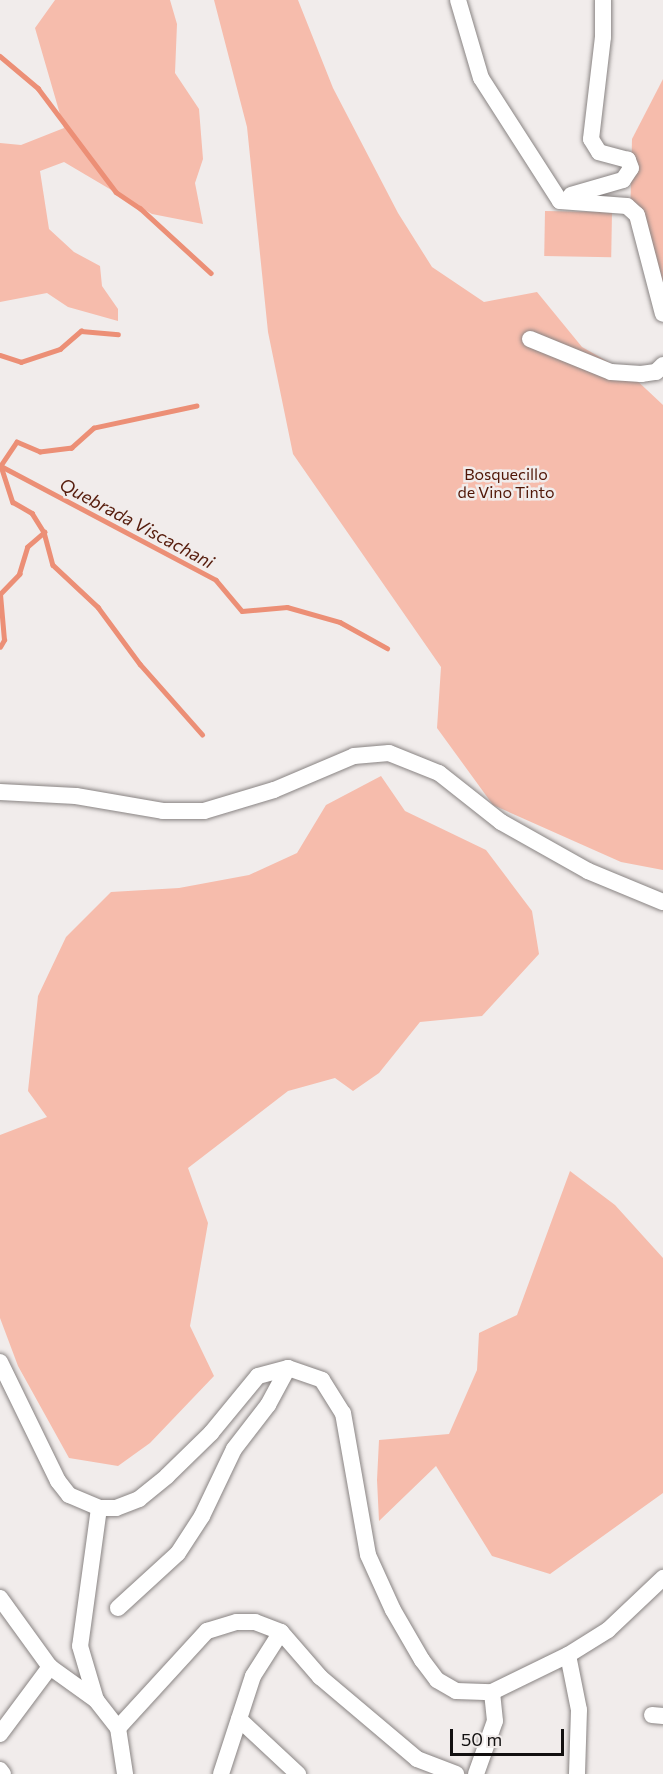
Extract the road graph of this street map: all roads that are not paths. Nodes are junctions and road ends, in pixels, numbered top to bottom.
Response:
1 (458, 0) edge
2 (603, 0) edge
3 (553, 191) junction
4 (663, 314) edge
5 (530, 339) dead end
6 (663, 365) edge
7 (0, 792) edge
8 (663, 902) edge
9 (0, 1362) edge
10 (288, 1368) junction
11 (99, 1508) junction
12 (663, 1578) edge
13 (0, 1598) edge
14 (118, 1608) dead end
15 (281, 1632) junction
16 (568, 1655) junction
17 (50, 1667) junction
18 (492, 1692) junction
19 (96, 1700) junction
20 (239, 1719) junction
21 (118, 1728) junction
22 (0, 1734) edge
23 (0, 1770) edge
24 (3, 1774) edge
25 (125, 1774) edge
26 (221, 1774) edge
27 (298, 1774) edge
28 (456, 1774) edge
29 (476, 1774) edge
30 (577, 1774) edge

1 - 3 street
2 - 3 street
3 - 4 street
5 - 6 street
7 - 8 street
9 - 11 street
10 - 11 street
10 - 14 street
10 - 18 street
11 - 19 street
12 - 16 street
13 - 17 street
15 - 20 street
15 - 21 street
15 - 28 street
16 - 18 street
16 - 30 street
17 - 19 street
17 - 22 street
18 - 29 street
19 - 21 street
20 - 26 street
20 - 27 street
21 - 25 street
23 - 24 street

